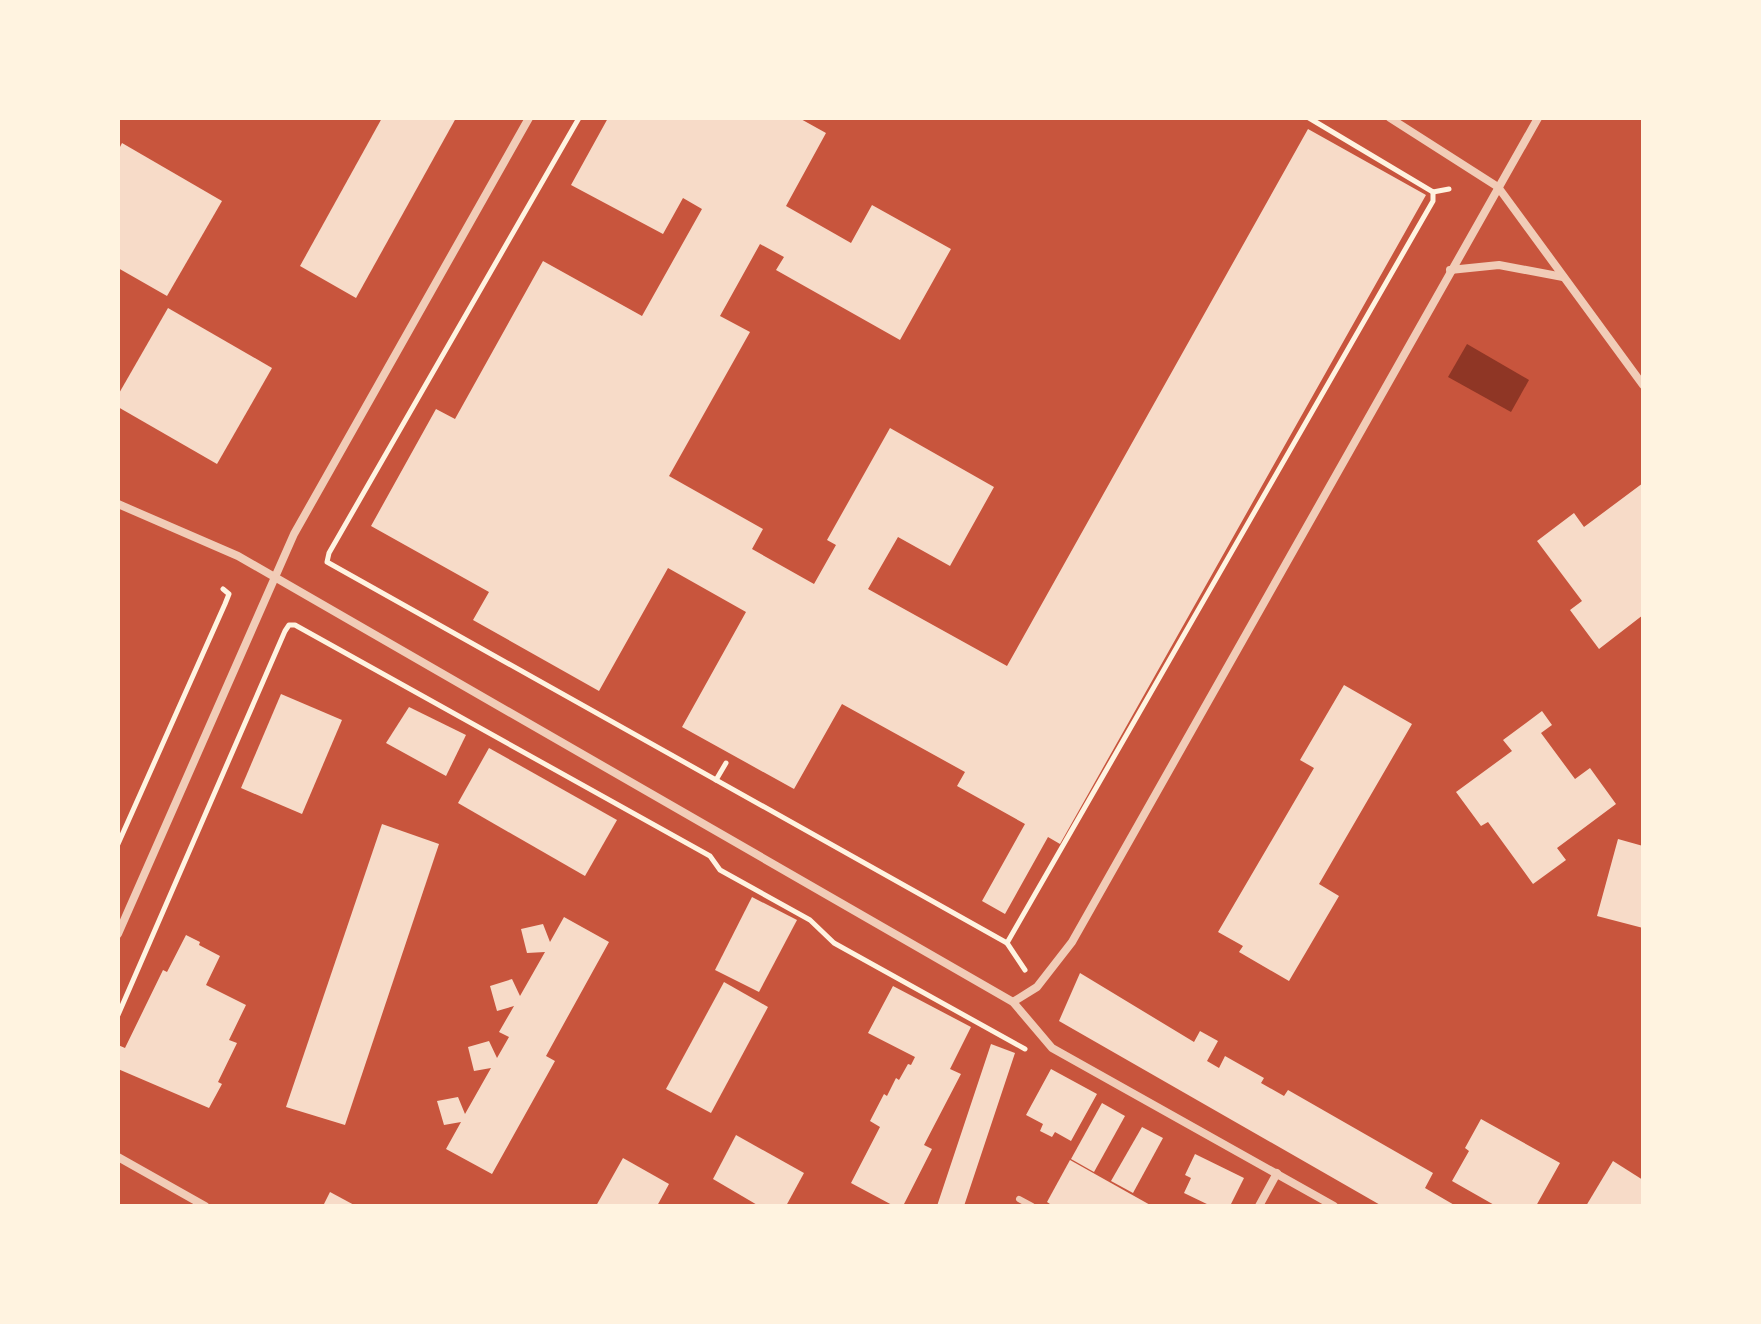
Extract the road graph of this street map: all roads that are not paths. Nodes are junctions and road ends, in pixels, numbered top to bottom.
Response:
1 (529, 118) edge
2 (1390, 118) edge
3 (1538, 118) edge
4 (1498, 187) junction
5 (1450, 270) junction
6 (1563, 277) junction
7 (1643, 385) edge
8 (118, 504) edge
9 (275, 578) junction
10 (118, 934) edge
11 (1013, 1002) junction
12 (118, 1157) edge
13 (1277, 1173) junction
14 (1019, 1199) dead end
15 (205, 1206) edge
16 (1032, 1206) edge
17 (1259, 1206) edge
18 (1334, 1206) edge

1 - 9 street
2 - 4 street
3 - 4 street
4 - 5 street
4 - 6 street
5 - 6 street
5 - 11 street
6 - 7 street
8 - 9 street
9 - 10 street
9 - 11 street
11 - 13 street
12 - 15 street
13 - 17 street
13 - 18 street
14 - 16 lane

